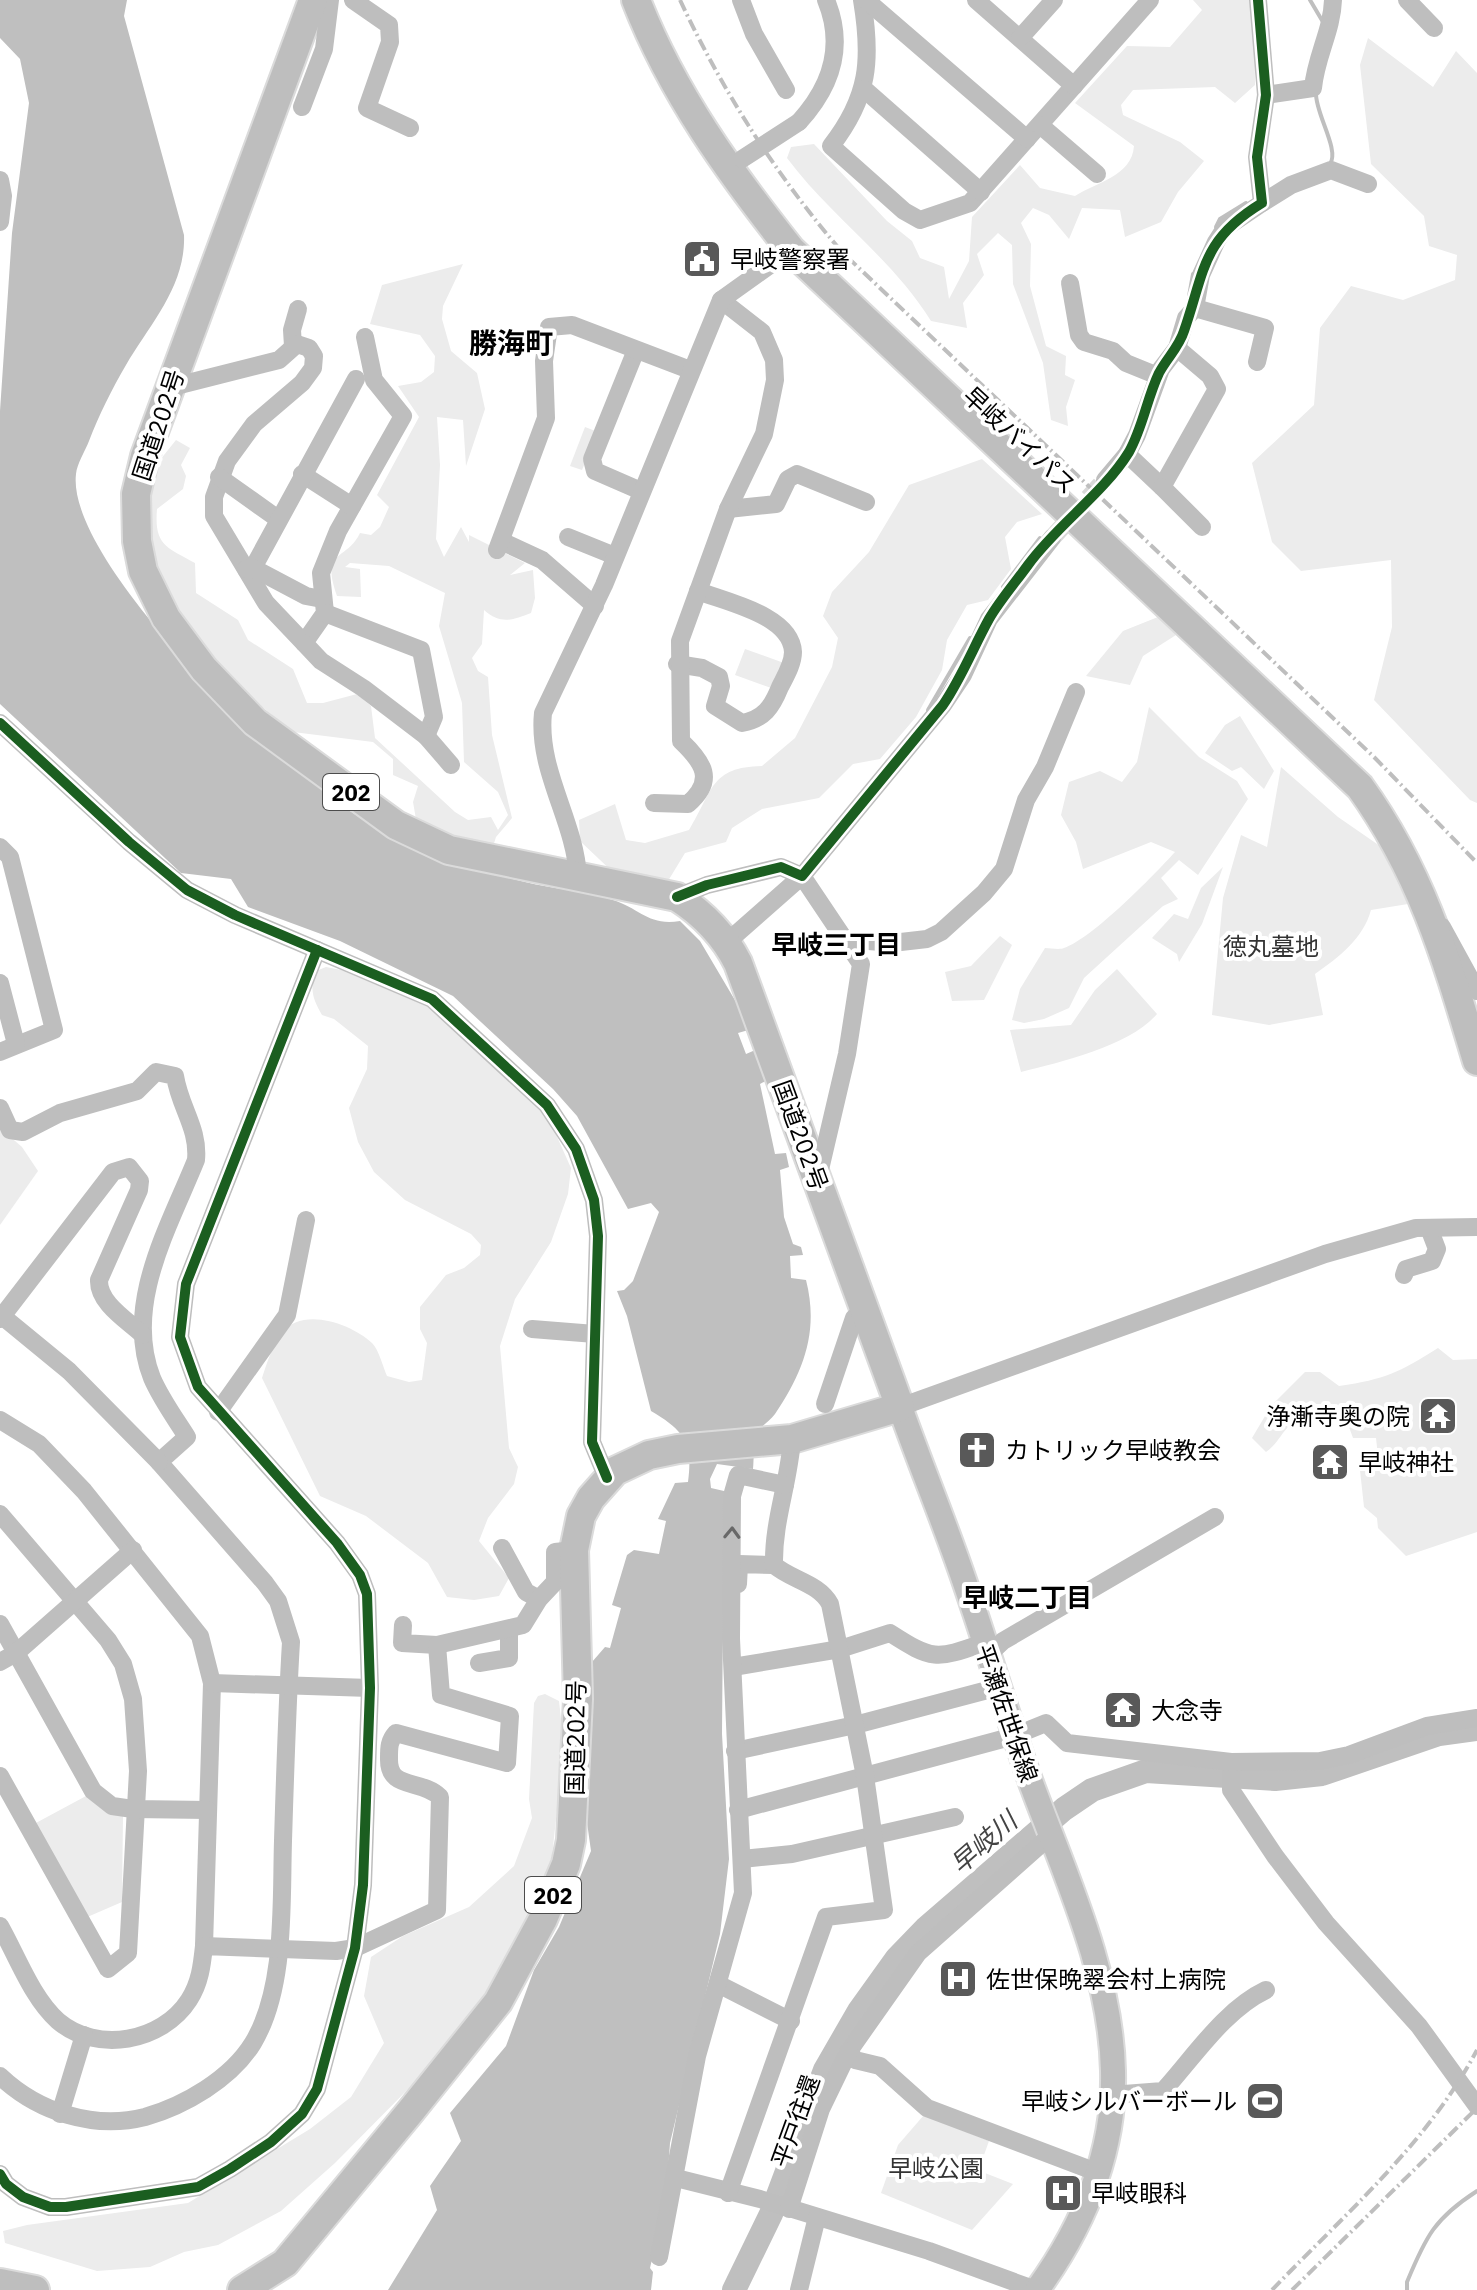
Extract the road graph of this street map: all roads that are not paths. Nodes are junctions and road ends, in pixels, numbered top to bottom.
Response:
1 (313, 0) edge
2 (330, 0) edge
3 (353, 0) edge
4 (636, 0) edge
5 (741, 0) edge
6 (826, 0) edge
7 (864, 0) edge
8 (976, 0) edge
9 (1054, 0) edge
10 (1150, 0) edge
11 (1258, 0) edge
12 (1333, 0) edge
13 (1407, 0) edge
14 (1434, 28) dead end
15 (1020, 38) junction
16 (1074, 86) junction
17 (864, 89) junction
18 (786, 90) dead end
19 (1266, 95) junction
20 (302, 107) dead end
21 (410, 128) dead end
22 (1034, 132) junction
23 (735, 164) junction
24 (1097, 174) dead end
25 (0, 180) edge
26 (1368, 184) dead end
27 (981, 192) junction
28 (1262, 203) junction
29 (0, 222) edge
30 (791, 250) junction
31 (1070, 283) dead end
32 (721, 300) junction
33 (298, 309) dead end
34 (1191, 313) junction
35 (365, 337) dead end
36 (293, 346) junction
37 (636, 350) junction
38 (1182, 351) junction
39 (1257, 362) dead end
40 (690, 370) junction
41 (1158, 376) junction
42 (356, 379) dead end
43 (168, 388) junction
44 (1127, 454) junction
45 (302, 474) junction
46 (219, 477) junction
47 (1105, 480) tunnel mouth
48 (1162, 487) junction
49 (641, 491) junction
50 (866, 502) dead end
51 (352, 506) junction
52 (728, 509) junction
53 (278, 519) junction
54 (1202, 527) dead end
55 (568, 537) dead end
56 (1052, 538) tunnel mouth
57 (615, 556) junction
58 (250, 568) junction
59 (698, 591) junction
60 (323, 606) junction
61 (595, 606) junction
62 (304, 643) junction
63 (677, 664) junction
64 (1076, 692) dead end
65 (0, 723) edge
66 (426, 736) junction
67 (451, 765) dead end
68 (654, 803) dead end
69 (0, 847) edge
70 (802, 876) junction
71 (578, 877) junction
72 (7, 886) edge
73 (677, 897) junction
74 (1431, 917) junction
75 (845, 939) junction
76 (726, 943) junction
77 (317, 950) junction
78 (0, 983) edge
79 (1477, 991) edge
80 (8, 1048) edge
81 (1477, 1061) edge
82 (0, 1108) edge
83 (817, 1181) junction
84 (306, 1220) dead end
85 (1477, 1227) edge
86 (1429, 1228) junction
87 (1404, 1275) dead end
88 (864, 1309) junction
89 (1, 1318) edge
90 (532, 1329) dead end
91 (595, 1334) junction
92 (143, 1335) junction
93 (825, 1404) dead end
94 (900, 1407) junction
95 (218, 1412) junction
96 (0, 1420) edge
97 (792, 1439) junction
98 (159, 1462) junction
99 (607, 1478) junction
100 (785, 1485) junction
101 (0, 1514) edge
102 (1215, 1517) dead end
103 (502, 1548) dead end
104 (133, 1550) junction
105 (574, 1550) junction
106 (774, 1565) junction
107 (539, 1599) junction
108 (75, 1600) junction
109 (0, 1624) edge
110 (403, 1625) dead end
111 (509, 1631) junction
112 (437, 1645) junction
113 (840, 1649) junction
114 (985, 1649) junction
115 (8, 1657) edge
116 (479, 1663) dead end
117 (733, 1667) junction
118 (212, 1683) junction
119 (288, 1687) junction
120 (999, 1687) junction
121 (370, 1688) junction
122 (1477, 1718) edge
123 (855, 1725) junction
124 (1014, 1736) junction
125 (735, 1751) junction
126 (1231, 1762) junction
127 (0, 1776) edge
128 (865, 1776) junction
129 (133, 1809) junction
130 (208, 1810) junction
131 (738, 1810) junction
132 (955, 1817) dead end
133 (874, 1834) junction
134 (1050, 1836) junction
135 (742, 1859) junction
136 (0, 1926) edge
137 (204, 1946) junction
138 (280, 1947) junction
139 (355, 1948) junction
140 (718, 1984) junction
141 (1266, 1990) dead end
142 (791, 2021) junction
143 (84, 2035) junction
144 (849, 2051) junction
145 (0, 2076) edge
146 (1111, 2095) junction
147 (1477, 2106) edge
148 (60, 2114) junction
149 (1099, 2173) junction
150 (0, 2174) edge
151 (676, 2178) junction
152 (728, 2193) junction
153 (789, 2209) junction
154 (817, 2217) junction
155 (659, 2257) dead end
156 (0, 2283) edge
157 (35, 2290) edge
158 (242, 2290) edge
159 (799, 2290) edge
160 (1036, 2290) edge

1 - 43 highway, 国道202号 / 202
2 - 20 street
3 - 21 street
4 - 23 highway, 早岐バイパス
5 - 18 street
6 - 23 street, bridge
7 - 17 street
7 - 22 street
8 - 15 street
9 - 15 street
10 - 16 street
11 - 19 street
12 - 19 street
13 - 14 street
15 - 16 street
16 - 22 street
17 - 27 street
17 - 27 street
19 - 28 street
22 - 24 street
22 - 27 street
23 - 30 highway, 早岐バイパス
25 - 29 street
26 - 28 street
28 - 34 street
30 - 32 street
30 - 74 highway, 早岐バイパス
31 - 41 street
32 - 40 street
32 - 52 street
33 - 36 street
34 - 38 street
34 - 39 street
35 - 51 street
36 - 43 street
36 - 46 street
37 - 40 street
37 - 49 street
37 - 61 street
38 - 41 street
38 - 48 street
40 - 49 street
41 - 44 street
42 - 45 street
43 - 71 highway, 国道202号 / 202
44 - 47 street
44 - 48 street
45 - 51 street
45 - 53 street
46 - 53 street
46 - 58 street
48 - 54 street
49 - 57 street
50 - 52 street
51 - 60 street
52 - 59 street
53 - 58 street
55 - 57 street
56 - 70 street
57 - 61 street
58 - 60 street
58 - 62 street
59 - 63 street
59 - 63 street
60 - 62 street
60 - 66 street
61 - 71 street
62 - 66 street
63 - 68 street
64 - 75 street
65 - 77 street
66 - 67 street
69 - 72 street
70 - 73 street
70 - 75 street
70 - 76 street
71 - 73 highway, 国道202号 / 202
72 - 80 street
73 - 76 highway, 国道202号 / 202
74 - 79 street
74 - 81 highway, 早岐バイパス
75 - 83 street
76 - 83 highway, 国道202号 / 202
77 - 91 street
77 - 95 street
78 - 80 street
82 - 92 street
83 - 88 highway, 国道202号 / 202
84 - 95 street
85 - 86 street
86 - 87 street
86 - 94 street
88 - 93 street
88 - 94 highway, 国道202号 / 202
89 - 92 street
89 - 98 street
90 - 91 street
91 - 99 street
92 - 98 street
94 - 97 highway, 国道202号 / 202
94 - 114 main road, 平瀬佐世保線
95 - 121 street
96 - 104 street
97 - 99 highway, 国道202号 / 202
97 - 100 street
98 - 119 street
99 - 105 highway, 国道202号 / 202
100 - 106 street
117 -> 100 street
101 - 108 street
102 - 114 street
103 - 107 street
104 - 108 street
104 - 118 street
105 - 107 street
105 - 158 highway, 国道202号 / 202
106 - 113 street
106 - 117 street
107 - 111 street
108 - 115 street
108 - 129 street
109 - 115 street
110 - 112 street
111 - 112 street
111 - 116 street
112 - 139 street
113 - 114 street
113 - 117 street
113 - 123 street
114 - 120 main road, 平瀬佐世保線
115 - 129 street
117 - 125 street
118 - 119 street
118 - 130 street
119 - 121 street
119 - 138 street
120 - 123 street
120 - 124 main road, 平瀬佐世保線
121 - 139 street
122 - 126 street
123 - 125 street
123 - 128 street
124 - 126 street
124 - 128 street
124 - 134 main road, 平瀬佐世保線
125 - 131 street
126 - 147 street
127 - 129 street
128 - 131 street
128 - 133 street
129 - 130 street
130 - 137 street
131 - 135 street
132 - 133 street
133 - 135 street
133 - 142 street
134 - 144 street, 平戸往還
134 - 146 main road, 平瀬佐世保線
135 - 140 street
136 - 143 street
137 - 138 street
137 - 143 street
138 - 139 street
138 - 148 street
139 - 150 street
140 - 142 street
140 - 151 street
141 - 146 street
142 - 152 street
143 - 148 street
144 - 149 street
144 - 153 street, 平戸往還
145 - 148 street
146 - 149 main road, 平瀬佐世保線
149 - 160 main road, 平瀬佐世保線
151 - 152 street
151 - 155 street
152 - 153 street
153 - 154 street
154 - 159 street
154 - 160 street
156 - 157 highway

